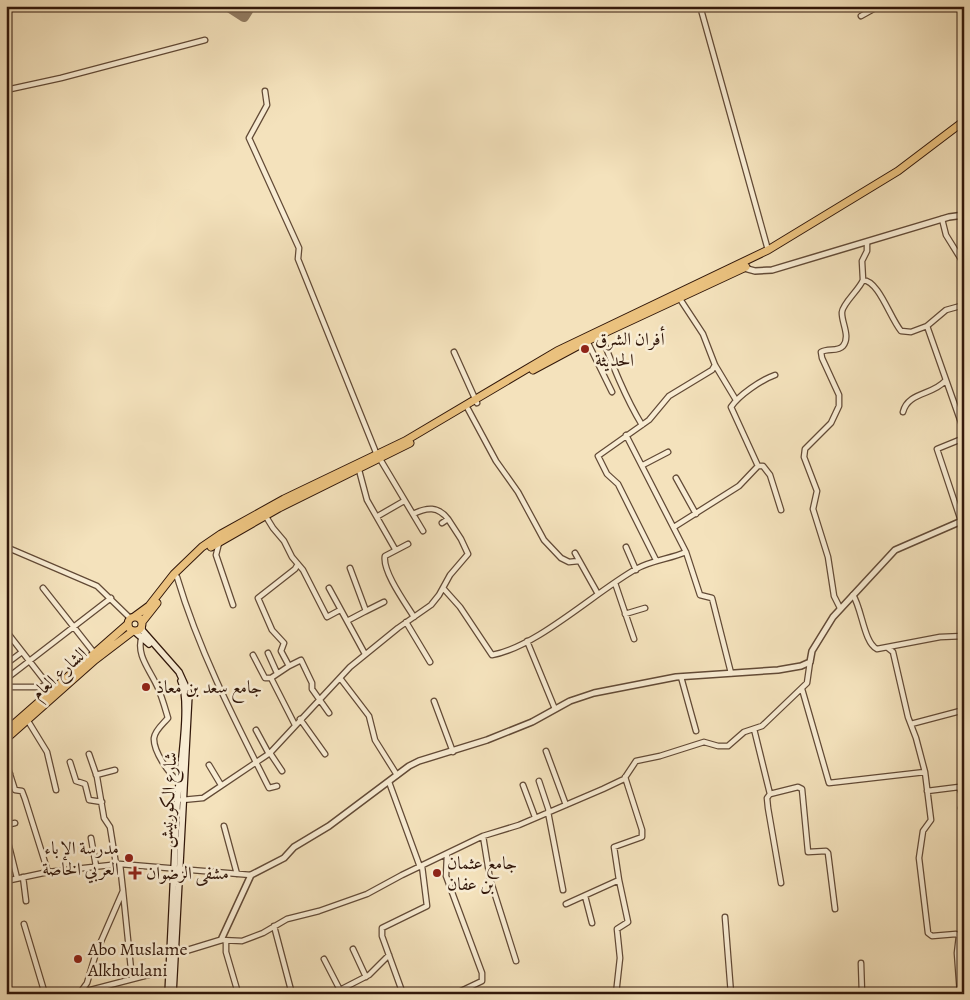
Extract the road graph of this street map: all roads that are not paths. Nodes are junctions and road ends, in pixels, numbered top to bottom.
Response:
1 (700, 6) edge
2 (878, 6) edge
3 (861, 16) dead end
4 (204, 40) dead end
5 (6, 90) edge
6 (265, 91) dead end
7 (964, 121) edge
8 (964, 126) edge
9 (964, 215) edge
10 (942, 219) junction
11 (867, 242) junction
12 (768, 250) junction
13 (964, 264) edge
14 (743, 266) junction
15 (863, 280) junction
16 (680, 298) junction
17 (964, 305) edge
18 (648, 310) junction
19 (928, 326) junction
20 (601, 335) junction
21 (587, 341) junction
22 (568, 348) junction
23 (454, 352) dead end
24 (715, 365) junction
25 (775, 375) dead end
26 (945, 381) junction
27 (612, 392) dead end
28 (736, 400) junction
29 (476, 401) junction
30 (468, 409) junction
31 (903, 412) dead end
32 (642, 426) junction
33 (964, 431) edge
34 (626, 435) junction
35 (964, 438) edge
36 (668, 452) dead end
37 (379, 457) junction
38 (643, 465) junction
39 (758, 466) junction
40 (359, 470) junction
41 (342, 475) junction
42 (676, 478) dead end
43 (404, 501) junction
44 (781, 510) dead end
45 (413, 514) junction
46 (696, 514) junction
47 (265, 515) junction
48 (378, 516) junction
49 (448, 519) junction
50 (962, 521) edge
51 (442, 523) dead end
52 (674, 527) junction
53 (423, 531) dead end
54 (222, 538) junction
55 (408, 544) dead end
56 (6, 547) edge
57 (626, 547) dead end
58 (395, 549) junction
59 (686, 552) junction
60 (575, 553) dead end
61 (656, 560) junction
62 (580, 561) junction
63 (298, 564) junction
64 (350, 568) dead end
65 (636, 570) junction
66 (177, 577) junction
67 (615, 583) junction
68 (43, 588) dead end
69 (329, 588) dead end
70 (442, 588) junction
71 (598, 594) junction
72 (853, 595) junction
73 (111, 598) junction
74 (384, 602) dead end
75 (233, 605) dead end
76 (646, 608) dead end
77 (840, 608) junction
78 (340, 610) junction
79 (366, 611) junction
80 (625, 614) junction
81 (414, 617) junction
82 (131, 620) junction
83 (347, 621) junction
84 (406, 622) junction
85 (142, 624) junction
86 (73, 627) junction
87 (6, 631) edge
88 (133, 631) junction
89 (142, 636) junction
90 (964, 636) edge
91 (291, 639) dead end
92 (634, 639) dead end
93 (527, 641) junction
94 (284, 643) junction
95 (888, 648) junction
96 (22, 652) junction
97 (268, 653) dead end
98 (365, 654) junction
99 (253, 655) dead end
100 (94, 656) junction
101 (29, 661) junction
102 (430, 662) dead end
103 (810, 662) junction
104 (6, 664) edge
105 (289, 666) junction
106 (277, 673) junction
107 (732, 673) junction
108 (681, 677) junction
109 (271, 678) junction
110 (340, 678) junction
111 (6, 679) edge
112 (6, 687) edge
113 (49, 687) junction
114 (802, 689) junction
115 (319, 699) junction
116 (434, 701) dead end
117 (555, 709) junction
118 (964, 710) edge
119 (329, 713) dead end
120 (300, 719) junction
121 (28, 721) junction
122 (911, 724) junction
123 (295, 725) junction
124 (754, 729) junction
125 (256, 730) dead end
126 (6, 731) edge
127 (696, 731) dead end
128 (6, 739) edge
129 (546, 751) dead end
130 (453, 752) junction
131 (89, 754) dead end
132 (269, 754) junction
133 (325, 754) dead end
134 (6, 762) edge
135 (70, 762) dead end
136 (256, 764) junction
137 (209, 766) dead end
138 (115, 770) dead end
139 (282, 771) dead end
140 (925, 772) junction
141 (10, 774) junction
142 (96, 775) junction
143 (397, 775) junction
144 (625, 777) junction
145 (6, 781) edge
146 (539, 781) dead end
147 (179, 782) junction
148 (389, 782) junction
149 (523, 784) dead end
150 (221, 785) junction
151 (277, 786) dead end
152 (56, 790) dead end
153 (927, 791) junction
154 (770, 794) junction
155 (964, 799) edge
156 (182, 800) junction
157 (102, 802) junction
158 (566, 805) junction
159 (964, 805) edge
160 (549, 811) junction
161 (535, 817) junction
162 (964, 818) edge
163 (14, 824) dead end
164 (6, 825) edge
165 (224, 826) dead end
166 (6, 834) edge
167 (483, 836) junction
168 (91, 838) dead end
169 (447, 855) junction
170 (118, 864) junction
171 (96, 866) junction
172 (421, 866) junction
173 (177, 869) junction
174 (48, 872) junction
175 (237, 874) junction
176 (251, 875) junction
177 (23, 877) junction
178 (17, 878) junction
179 (619, 880) junction
180 (6, 881) edge
181 (781, 883) dead end
182 (563, 890) dead end
183 (123, 891) junction
184 (585, 896) junction
185 (26, 901) dead end
186 (566, 904) dead end
187 (836, 909) dead end
188 (725, 917) dead end
189 (592, 922) dead end
190 (24, 924) dead end
191 (274, 926) junction
192 (223, 940) junction
193 (961, 942) edge
194 (353, 948) dead end
195 (173, 955) junction
196 (389, 955) junction
197 (324, 959) dead end
198 (516, 961) dead end
199 (861, 963) dead end
200 (172, 969) junction
201 (366, 977) junction
202 (132, 979) junction
203 (6, 982) edge
204 (98, 988) junction
205 (340, 990) junction
206 (238, 992) dead end
207 (10, 994) edge
208 (45, 994) edge
209 (79, 994) edge
210 (98, 994) edge
211 (168, 994) edge
212 (172, 994) edge
213 (292, 994) edge
214 (332, 994) edge
215 (403, 994) edge
216 (461, 994) edge
217 (616, 994) edge
218 (731, 994) edge
219 (862, 994) edge
220 (960, 994) edge

1 - 12 street
2 - 3 street
4 - 5 street
6 - 37 street
7 - 12 main road
8 - 14 main road
9 - 10 street
10 - 11 street
10 - 13 street
11 - 14 street
11 - 15 street
12 - 14 main road
14 - 16 main road
14 - 18 main road
15 - 19 street
15 - 77 street
16 - 18 main road
16 - 24 street
17 - 19 street
18 - 20 main road
18 - 22 main road
19 - 26 street
20 - 21 main road
20 - 32 street
21 - 22 main road
21 - 27 street
22 - 29 main road
23 - 29 street
24 - 28 street
24 - 32 street
25 - 28 street
26 - 31 street
26 - 33 street
28 - 39 street
29 - 30 main road
29 - 37 main road
30 - 37 main road
30 - 62 street
32 - 34 street
34 - 38 street
34 - 61 street
35 - 50 street
36 - 38 street
37 - 40 main road
37 - 41 main road
37 - 43 street
38 - 52 street
39 - 44 street
39 - 46 street
40 - 41 main road
40 - 48 street
41 - 47 main road
41 - 54 main road
42 - 46 street
43 - 45 street
43 - 48 street
45 - 49 street
45 - 53 street
46 - 52 street
47 - 54 main road
47 - 63 street
48 - 58 street
49 - 51 street
49 - 70 street
50 - 72 street
52 - 59 street
54 - 66 main road, الشارع العام
54 - 75 street
54 - 82 main road, الشارع العام
55 - 58 street
56 - 73 street
57 - 65 street
58 - 81 street
59 - 61 street
59 - 107 street
60 - 62 street
61 - 65 street
62 - 71 street
63 - 78 street
63 - 94 street
64 - 79 street
65 - 67 street
66 - 85 main road, الشارع العام
66 - 136 street
67 - 71 street
67 - 80 street
68 - 86 street
69 - 78 street
70 - 81 street
70 - 93 street
71 - 93 street
72 - 77 street
72 - 95 street
73 - 82 street
73 - 86 street
74 - 79 street
76 - 80 street
77 - 103 street
78 - 83 street
79 - 83 street
80 - 92 street
81 - 84 street
82 - 85 main road
82 - 88 main road
82 - 100 main road, الشارع العام
83 - 98 street
84 - 98 street
84 - 102 street
85 - 88 main road, الشارع العام
85 - 156 main road, شارع الكورنيش
86 - 100 street
86 - 101 street
87 - 96 street
88 - 89 main road, شارع الكورنيش
88 - 100 main road, الشارع العام
89 - 147 main road, شارع الكورنيش
89 - 147 street
90 - 95 street
91 - 94 street
93 - 117 street
94 - 105 street
95 - 122 street
96 - 101 street
96 - 104 street
97 - 106 street
98 - 110 street
99 - 109 street
100 - 113 main road, الشارع العام
100 - 121 main road, الشارع العام
101 - 111 street
101 - 113 street
103 - 107 street
103 - 114 street
105 - 106 street
105 - 115 street
106 - 109 street
107 - 108 street
108 - 117 street
108 - 127 street
109 - 123 street
110 - 115 street
110 - 143 street
112 - 113 street
113 - 126 main road, الشارع العام
114 - 124 street
114 - 140 street
115 - 119 street
115 - 120 street
116 - 130 street
117 - 130 street
118 - 122 street
120 - 123 street
120 - 133 street
121 - 128 main road, الشارع العام
121 - 152 street
122 - 140 street
123 - 132 street
124 - 144 street
124 - 154 street
125 - 132 street
129 - 158 street
130 - 143 street
131 - 142 street
132 - 136 street
132 - 139 street
134 - 141 street
135 - 157 street
136 - 150 street
136 - 151 street
137 - 150 street
138 - 142 street
140 - 153 street
141 - 145 street
141 - 174 street
142 - 157 street
143 - 148 street
144 - 158 street
144 - 179 street
146 - 160 street
147 - 173 main road, شارع الكورنيش
148 - 172 street
148 - 176 street
149 - 161 street
150 - 156 street
153 - 155 street
153 - 193 street
154 - 181 street
154 - 187 street
156 - 173 main road, شارع الكورنيش
157 - 170 street
158 - 160 street
159 - 162 street
160 - 161 street
160 - 182 street
161 - 167 street
163 - 164 street
165 - 175 street
166 - 178 street
167 - 169 street
167 - 198 street
168 - 171 street
169 - 172 street
169 - 216 street
170 - 171 street
170 - 173 street
170 - 183 street
171 - 174 street
172 - 191 street
172 - 196 street
173 - 175 street
173 - 195 main road, شارع الكورنيش
174 - 177 street
175 - 176 street
176 - 192 street
177 - 178 street
177 - 185 street
178 - 180 street
179 - 184 street
179 - 217 street
183 - 202 street
183 - 209 street
184 - 186 street
184 - 189 street
188 - 218 street
190 - 208 street
191 - 192 street
191 - 213 street
192 - 195 street
192 - 206 street
193 - 220 street
194 - 201 street
195 - 200 main road, شارع الكورنيش
196 - 201 street
196 - 215 street
197 - 205 street
199 - 219 street
200 - 202 street
200 - 211 main road, شارع الكورنيش
200 - 212 main road, شارع الكورنيش
201 - 205 street
202 - 204 street
203 - 207 street
204 - 209 street
204 - 210 street
205 - 214 street

